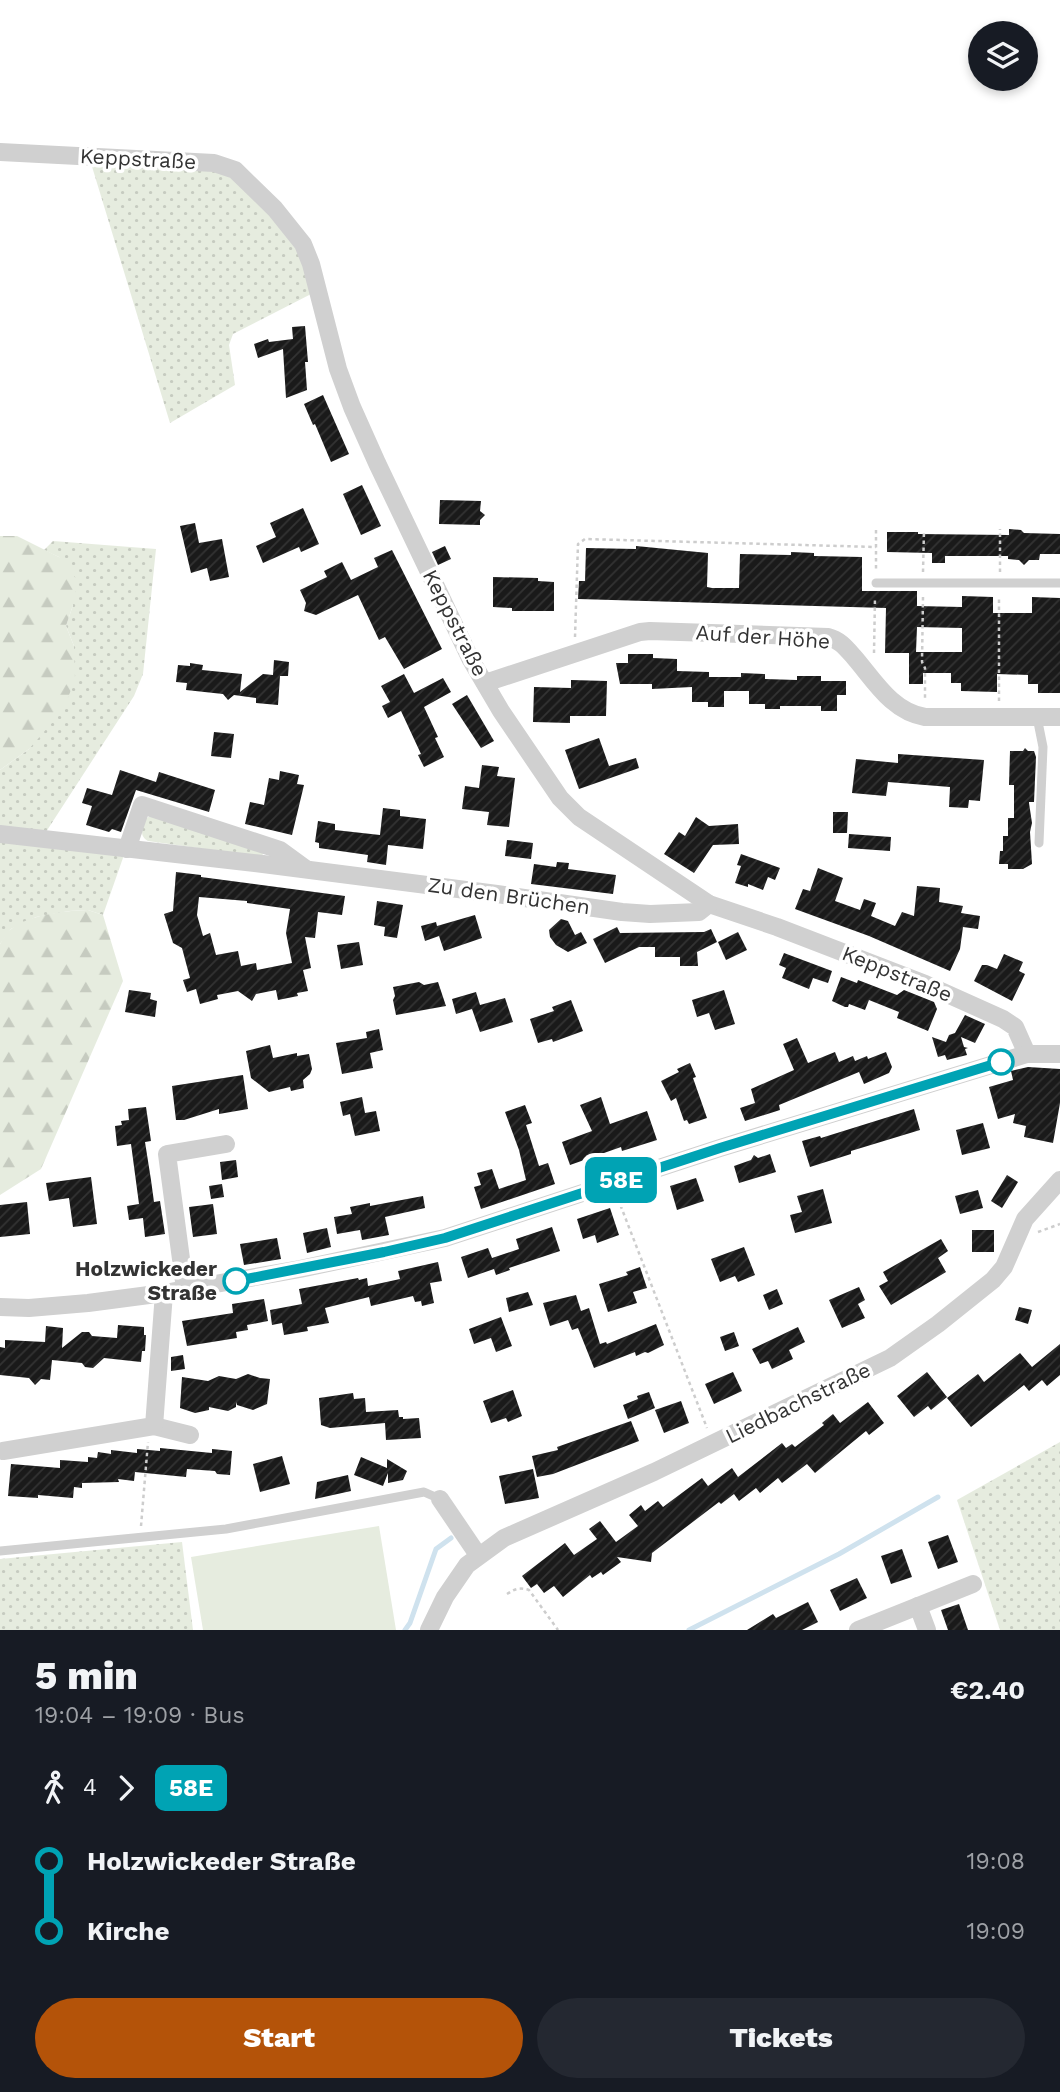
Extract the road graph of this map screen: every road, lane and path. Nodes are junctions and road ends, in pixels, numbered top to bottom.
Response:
1 (0, 152) edge
2 (1000, 529) dead end
3 (876, 530) dead end
4 (923, 530) dead end
5 (876, 547) junction
6 (876, 583) junction
7 (923, 583) junction
8 (1000, 583) junction
9 (1060, 583) edge
10 (575, 653) junction
11 (866, 671) junction
12 (485, 683) junction
13 (925, 717) junction
14 (999, 717) junction
15 (1037, 717) junction
16 (1060, 717) edge
17 (0, 834) edge
18 (1039, 843) dead end
19 (127, 849) junction
20 (306, 869) junction
21 (709, 904) junction
22 (1027, 1054) junction
23 (1060, 1054) edge
24 (226, 1144) dead end
25 (1060, 1180) edge
26 (612, 1183) junction
27 (185, 1289) junction
28 (164, 1293) junction
29 (0, 1307) edge
30 (154, 1426) junction
31 (190, 1435) dead end
32 (713, 1444) junction
33 (3, 1451) dead end
34 (440, 1499) joint
35 (140, 1538) junction
36 (0, 1551) edge
37 (478, 1555) junction
38 (973, 1584) dead end
39 (507, 1594) dead end
40 (918, 1606) junction
41 (900, 1622) edge
42 (429, 1630) edge
43 (558, 1630) edge
44 (858, 1630) edge
45 (927, 1630) edge

1 - 12 street, Keppstraße
2 - 8 path
3 - 5 path
4 - 7 path
5 - 6 path
5 - 10 path
6 - 7 lane
6 - 11 path
7 - 8 lane
7 - 13 path
8 - 9 lane
8 - 14 path
10 - 11 street, Auf der Höhe
10 - 12 street, Auf der Höhe
11 - 13 street, Auf der Höhe
12 - 21 street, Keppstraße
13 - 14 street, Auf der Höhe
14 - 15 street, Auf der Höhe
15 - 16 street, Auf der Höhe
15 - 18 lane
17 - 19 street, Zu den Brüchen
19 - 20 street, Zu den Brüchen
19 - 20 street, Zu den Brüchen
20 - 21 street, Zu den Brüchen
21 - 22 street, Keppstraße
22 - 23 street
22 - 26 street
24 - 27 street
25 - 32 street, Liedbachstraße
26 - 27 street
26 - 32 path
27 - 28 street
28 - 29 street
28 - 30 street
30 - 31 street
30 - 33 street
30 - 35 path
32 - 37 street, Liedbachstraße
34 - 35 lane
34 - 37 street
35 - 36 lane
37 - 42 street, Liedbachstraße
38 - 40 street
39 - 43 path
40 - 41 street
40 - 45 street
41 - 44 street

